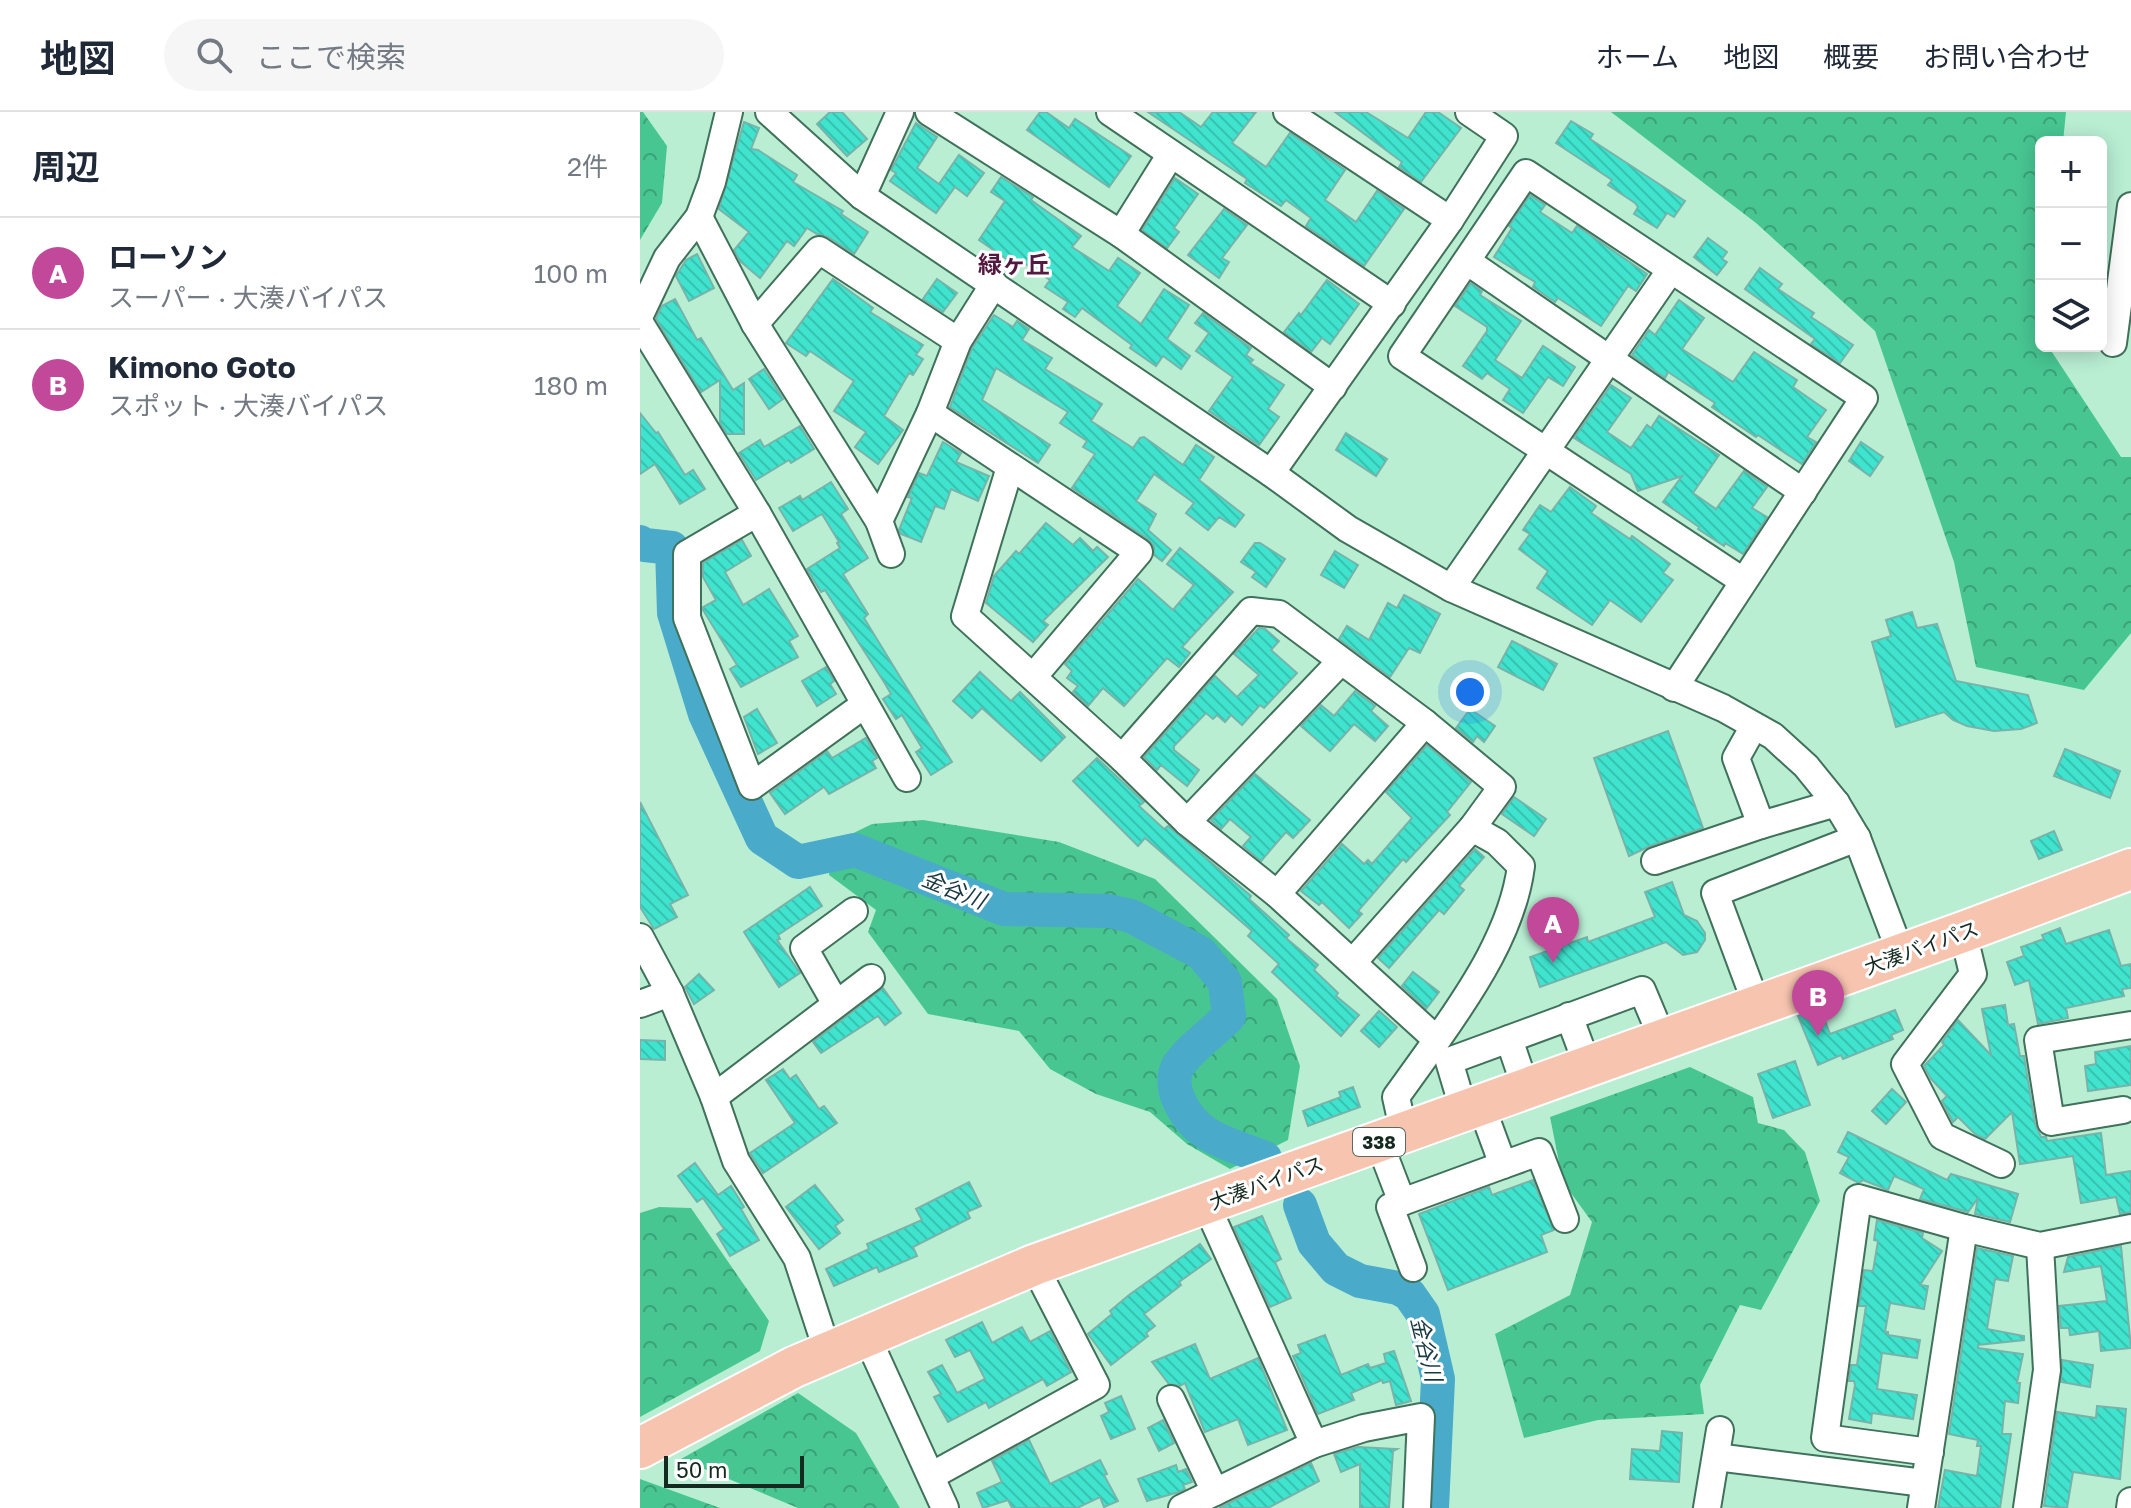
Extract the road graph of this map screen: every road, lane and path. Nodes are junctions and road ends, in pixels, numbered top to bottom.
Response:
1 (729, 112) edge
2 (769, 112) edge
3 (900, 112) edge
4 (929, 112) edge
5 (1287, 112) edge
6 (1469, 112) edge
7 (1119, 114) edge
8 (1171, 154) junction
9 (862, 196) junction
10 (2131, 206) edge
11 (699, 217) junction
12 (1450, 220) junction
13 (1121, 234) junction
14 (1468, 262) junction
15 (1670, 271) junction
16 (994, 284) junction
17 (1392, 304) junction
18 (640, 315) edge
19 (640, 323) edge
20 (755, 324) junction
21 (958, 341) junction
22 (2113, 343) dead end
23 (1609, 360) junction
24 (1333, 387) junction
25 (930, 413) junction
26 (1546, 450) junction
27 (1010, 467) junction
28 (1271, 473) junction
29 (1803, 492) junction
30 (757, 513) junction
31 (879, 521) junction
32 (891, 554) dead end
33 (1743, 581) junction
34 (1451, 588) junction
35 (1341, 661) junction
36 (1033, 677) junction
37 (1674, 688) junction
38 (864, 705) junction
39 (1425, 723) junction
40 (1754, 726) junction
41 (1122, 758) junction
42 (907, 778) dead end
43 (1836, 803) junction
44 (1187, 822) junction
45 (1761, 825) junction
46 (1472, 828) junction
47 (1857, 838) junction
48 (1655, 861) dead end
49 (2131, 869) edge
50 (1277, 894) junction
51 (854, 911) dead end
52 (1963, 932) junction
53 (640, 937) edge
54 (1901, 954) junction
55 (1354, 961) junction
56 (871, 978) dead end
57 (670, 993) junction
58 (640, 1004) edge
59 (836, 1004) junction
60 (1757, 1006) junction
61 (1569, 1016) junction
62 (2131, 1025) edge
63 (1509, 1039) junction
64 (1437, 1040) junction
65 (1663, 1040) junction
66 (1588, 1067) junction
67 (1526, 1089) junction
68 (714, 1097) junction
69 (1472, 1108) junction
70 (2123, 1110) dead end
71 (1392, 1137) junction
72 (2001, 1164) dead end
73 (1503, 1165) junction
74 (1402, 1202) junction
75 (1206, 1204) junction
76 (1565, 1219) dead end
77 (1964, 1228) junction
78 (2131, 1228) edge
79 (2040, 1246) junction
80 (1034, 1265) junction
81 (1413, 1268) dead end
82 (867, 1337) junction
83 (828, 1353) junction
84 (1171, 1399) dead end
85 (1720, 1430) dead end
86 (1314, 1444) junction
87 (640, 1448) edge
88 (1930, 1452) junction
89 (1716, 1457) junction
90 (931, 1476) junction
91 (1923, 1496) edge
92 (2131, 1501) edge
93 (1201, 1502) edge
94 (945, 1508) edge
95 (1417, 1508) edge
96 (1707, 1508) edge
97 (2027, 1508) edge
98 (2130, 1508) edge

1 - 11 street
2 - 9 street
3 - 9 street
4 - 13 street
5 - 12 street
6 - 12 street
7 - 8 street
8 - 13 street
8 - 17 street
9 - 16 street
10 - 22 street
11 - 18 street
11 - 20 street
12 - 17 street
13 - 24 street
14 - 15 street
14 - 23 street
14 - 26 street
15 - 23 street
15 - 29 street
16 - 21 street
16 - 28 street
17 - 24 street
19 - 30 street
20 - 21 street
20 - 31 street
21 - 25 street
23 - 26 street
23 - 29 street
24 - 28 street
25 - 27 street
25 - 31 street
26 - 33 street
26 - 34 street
27 - 36 street
27 - 36 street
28 - 34 street
29 - 33 street
30 - 38 street
30 - 38 street
31 - 32 street
33 - 37 street
34 - 37 street
35 - 39 street
35 - 41 street
35 - 44 street
36 - 41 street
37 - 40 street
38 - 42 street
39 - 46 street
39 - 50 street
40 - 43 street
40 - 45 street
41 - 44 street
43 - 45 street
43 - 47 street
44 - 50 street
45 - 48 street
46 - 55 street
46 - 64 street
47 - 54 street
47 - 60 street
49 - 52 highway, 大湊バイパス / 338
50 - 55 street
51 - 59 street
52 - 54 highway, 大湊バイパス / 338
52 - 72 street
53 - 57 street
54 - 60 highway, 大湊バイパス / 338
55 - 64 street
56 - 59 street
57 - 58 street
57 - 68 street
59 - 68 street
60 - 65 highway, 大湊バイパス / 338
61 - 63 street
61 - 65 street
61 - 66 street
62 - 70 street
63 - 67 street
63 - 69 street
64 - 71 street
65 - 66 highway, 大湊バイパス / 338
66 - 67 highway, 大湊バイパス / 338
67 - 69 highway, 大湊バイパス / 338
68 - 83 street
69 - 71 highway, 大湊バイパス / 338
69 - 73 street
71 - 74 street
71 - 75 highway, 大湊バイパス / 338
73 - 74 street
73 - 76 street
74 - 81 street
75 - 80 highway, 大湊バイパス / 338
75 - 86 street
77 - 79 street
77 - 88 street
77 - 88 street
78 - 79 street
79 - 97 street
80 - 82 highway, 大湊バイパス / 338
80 - 90 street
82 - 83 highway, 大湊バイパス / 338
82 - 90 street
83 - 87 highway, 大湊バイパス / 338
84 - 93 street
85 - 89 street
86 - 93 street
86 - 95 street
88 - 91 street
89 - 91 street
89 - 96 street
90 - 94 street
92 - 98 street

